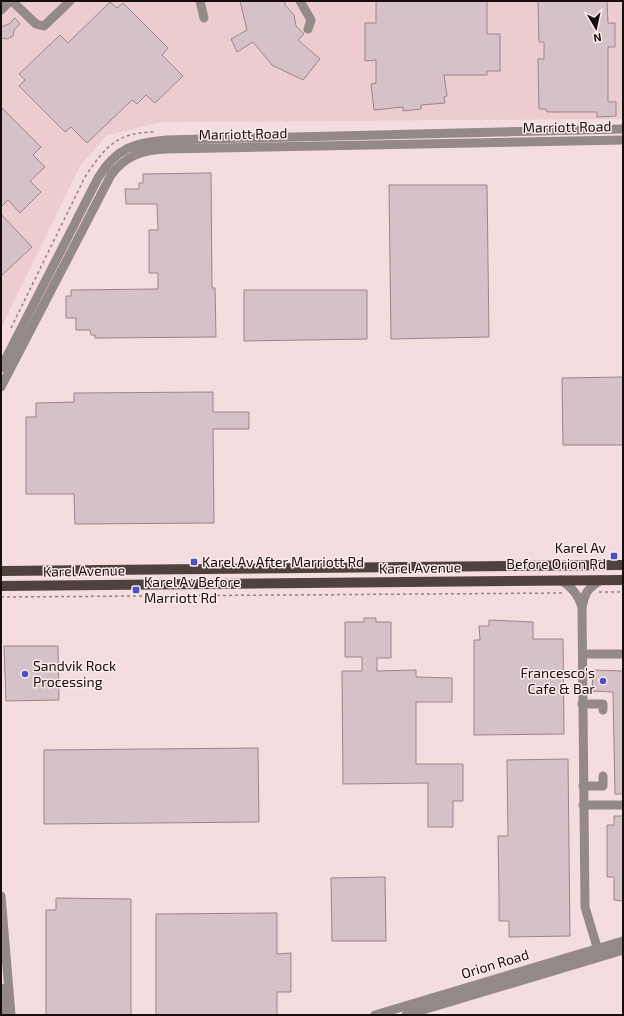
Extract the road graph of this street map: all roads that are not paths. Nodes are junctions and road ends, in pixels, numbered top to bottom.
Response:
1 (11, 1) edge
2 (70, 1) edge
3 (200, 1) edge
4 (300, 1) edge
5 (1, 10) edge
6 (204, 18) dead end
7 (308, 29) dead end
8 (623, 129) edge
9 (623, 140) edge
10 (1, 368) edge
11 (1, 387) edge
12 (623, 565) edge
13 (1, 571) edge
14 (561, 580) junction
15 (601, 580) junction
16 (623, 580) edge
17 (1, 586) edge
18 (582, 608) junction
19 (583, 654) junction
20 (623, 654) edge
21 (582, 704) junction
22 (603, 710) dead end
23 (603, 776) dead end
24 (583, 786) junction
25 (583, 805) junction
26 (623, 805) edge
27 (1, 896) edge
28 (623, 941) edge
29 (623, 950) edge
30 (599, 953) junction
31 (1, 988) edge
32 (3, 1015) edge
33 (11, 1015) edge
34 (375, 1015) edge
35 (406, 1015) edge

1 - 2 street
1 - 5 street
3 - 6 street
4 - 7 street
8 - 10 street, Marriott Road
9 - 11 street, Marriott Road
12 - 13 main road, Karel Avenue
14 - 15 main road, Karel Avenue
14 - 17 main road, Karel Avenue
14 - 18 street
15 - 16 main road, Karel Avenue
15 - 18 street
18 - 19 street
19 - 20 street
19 - 21 street
21 - 22 street
21 - 24 street
23 - 24 street
24 - 25 street
25 - 26 street
25 - 30 street
27 - 33 street
28 - 30 street, Orion Road
29 - 30 street, Orion Road
30 - 34 street, Orion Road
30 - 35 street, Orion Road
31 - 32 street

